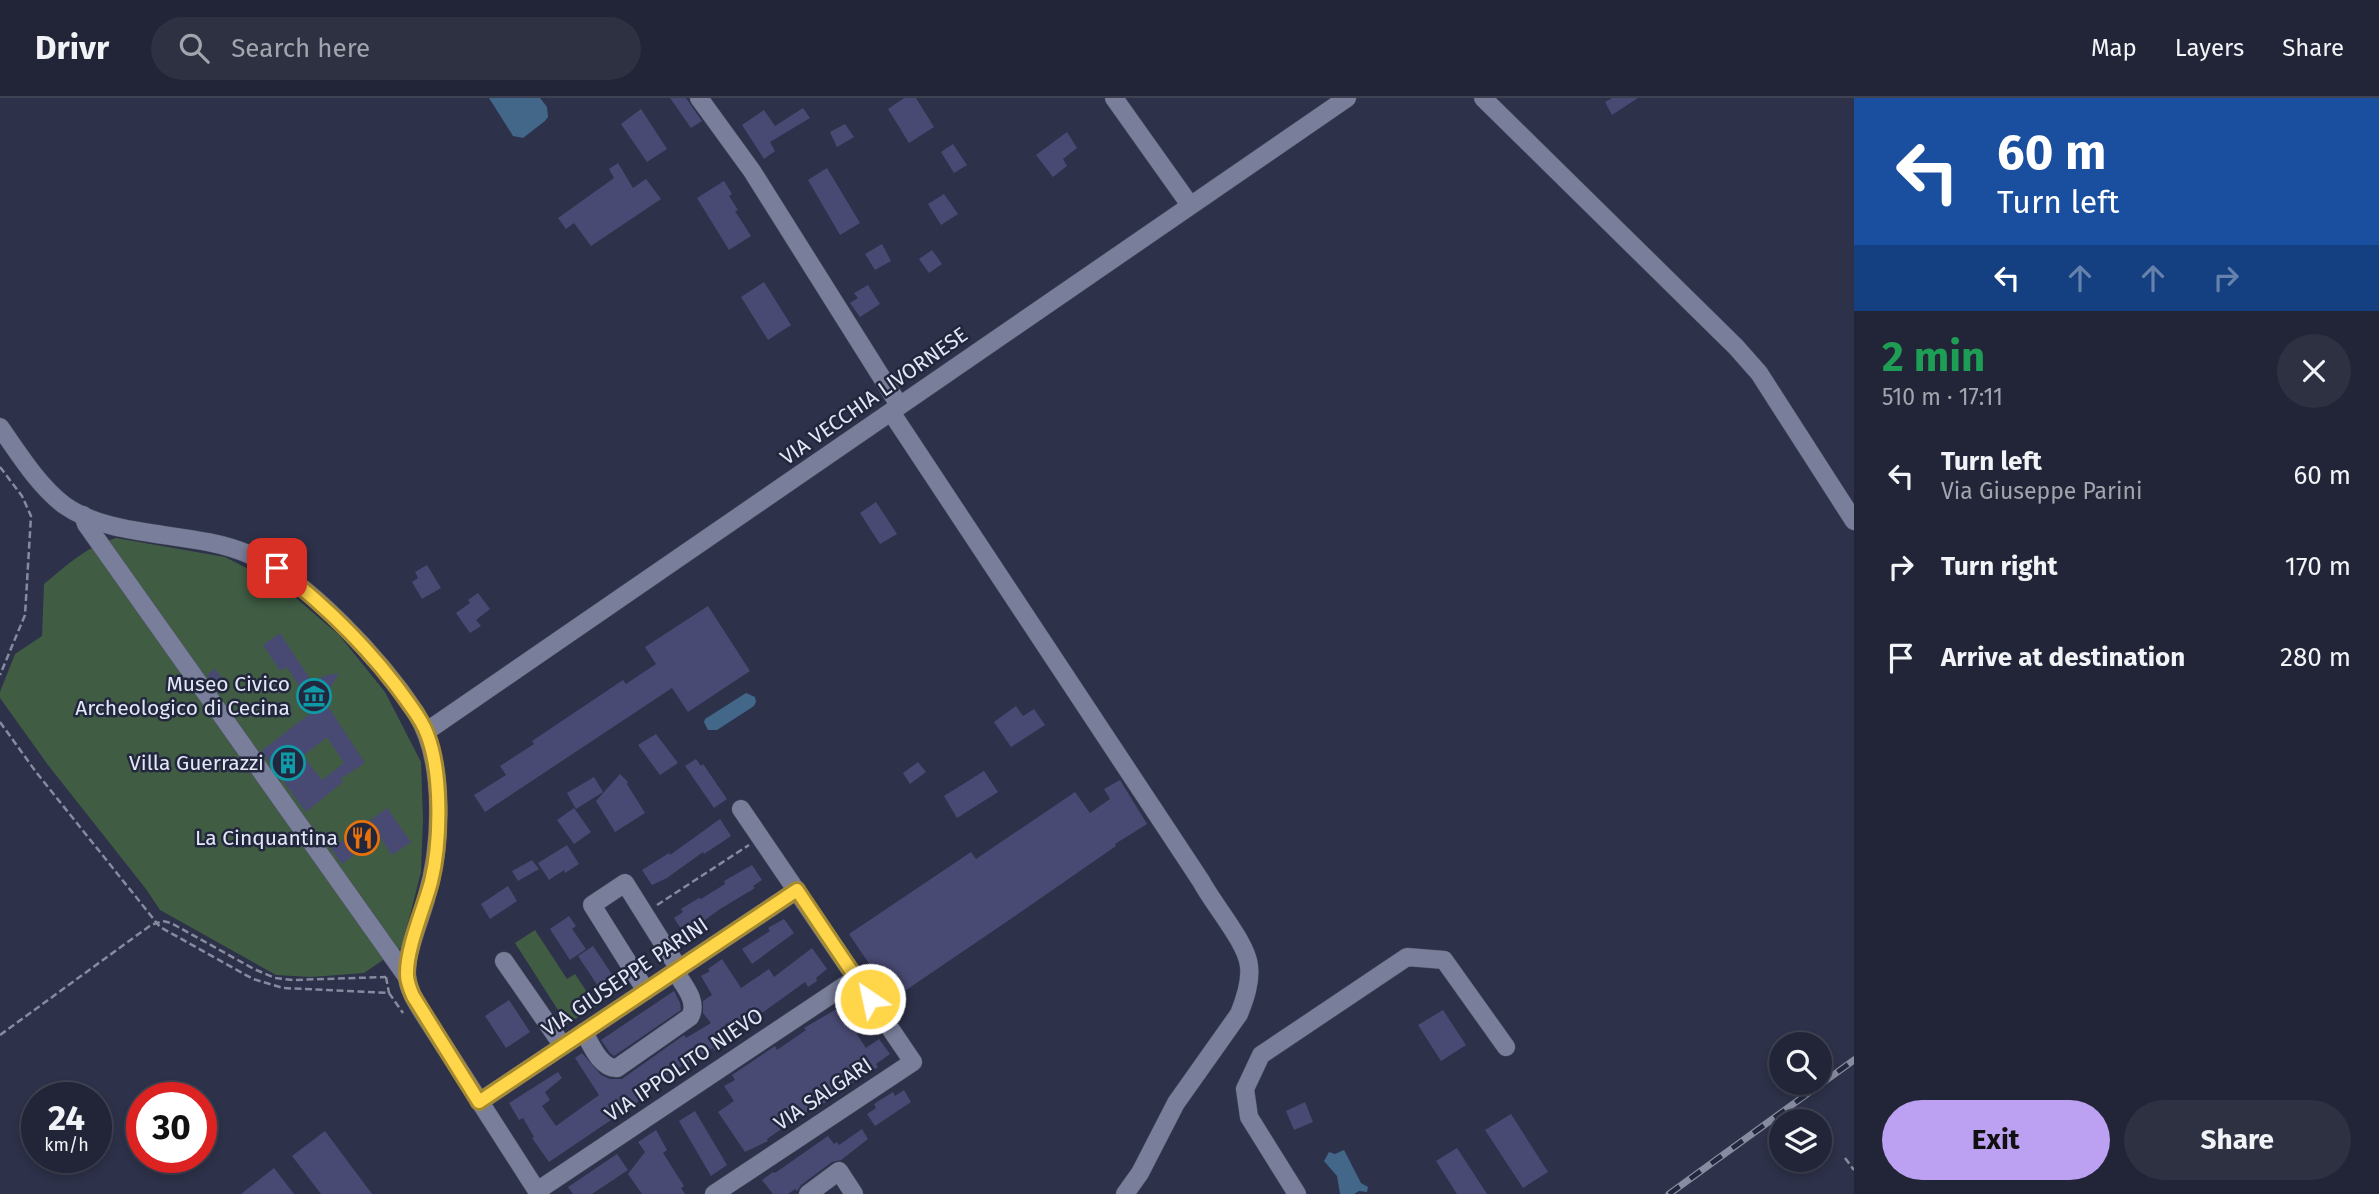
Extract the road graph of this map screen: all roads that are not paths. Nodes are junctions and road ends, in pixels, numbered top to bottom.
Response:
1 (699, 98) edge
2 (1114, 98) edge
3 (1347, 98) edge
4 (1483, 98) edge
5 (1190, 205) junction
6 (895, 409) junction
7 (0, 428) edge
8 (83, 515) junction
9 (1854, 521) edge
10 (426, 731) junction
11 (741, 809) dead end
12 (797, 890) junction
13 (504, 961) dead end
14 (677, 970) junction
15 (407, 976) junction
16 (856, 978) junction
17 (646, 991) junction
18 (584, 1032) junction
19 (563, 1046) junction
20 (1506, 1047) dead end
21 (479, 1102) junction
22 (538, 1192) edge
23 (714, 1194) edge
24 (808, 1194) edge
25 (854, 1194) edge
26 (1125, 1194) edge
27 (1297, 1194) edge

1 - 6 street
2 - 5 street
3 - 5 street, VIA VECCHIA LIVORNESE
4 - 9 street
5 - 6 street, VIA VECCHIA LIVORNESE
6 - 10 street, VIA VECCHIA LIVORNESE
6 - 26 street
7 - 8 street
8 - 10 street
8 - 15 street
10 - 15 street
11 - 12 street, VIA SALGARI
12 - 14 street, VIA GIUSEPPE PARINI
12 - 16 street, VIA SALGARI
13 - 19 street
14 - 17 street, VIA GIUSEPPE PARINI
14 - 17 street
14 - 18 street
15 - 21 street
16 - 22 street, VIA IPPOLITO NIEVO
16 - 23 street, VIA SALGARI
17 - 18 street, VIA GIUSEPPE PARINI
18 - 19 street, VIA GIUSEPPE PARINI
19 - 21 street, VIA GIUSEPPE PARINI
20 - 27 street
21 - 22 street
24 - 25 street

